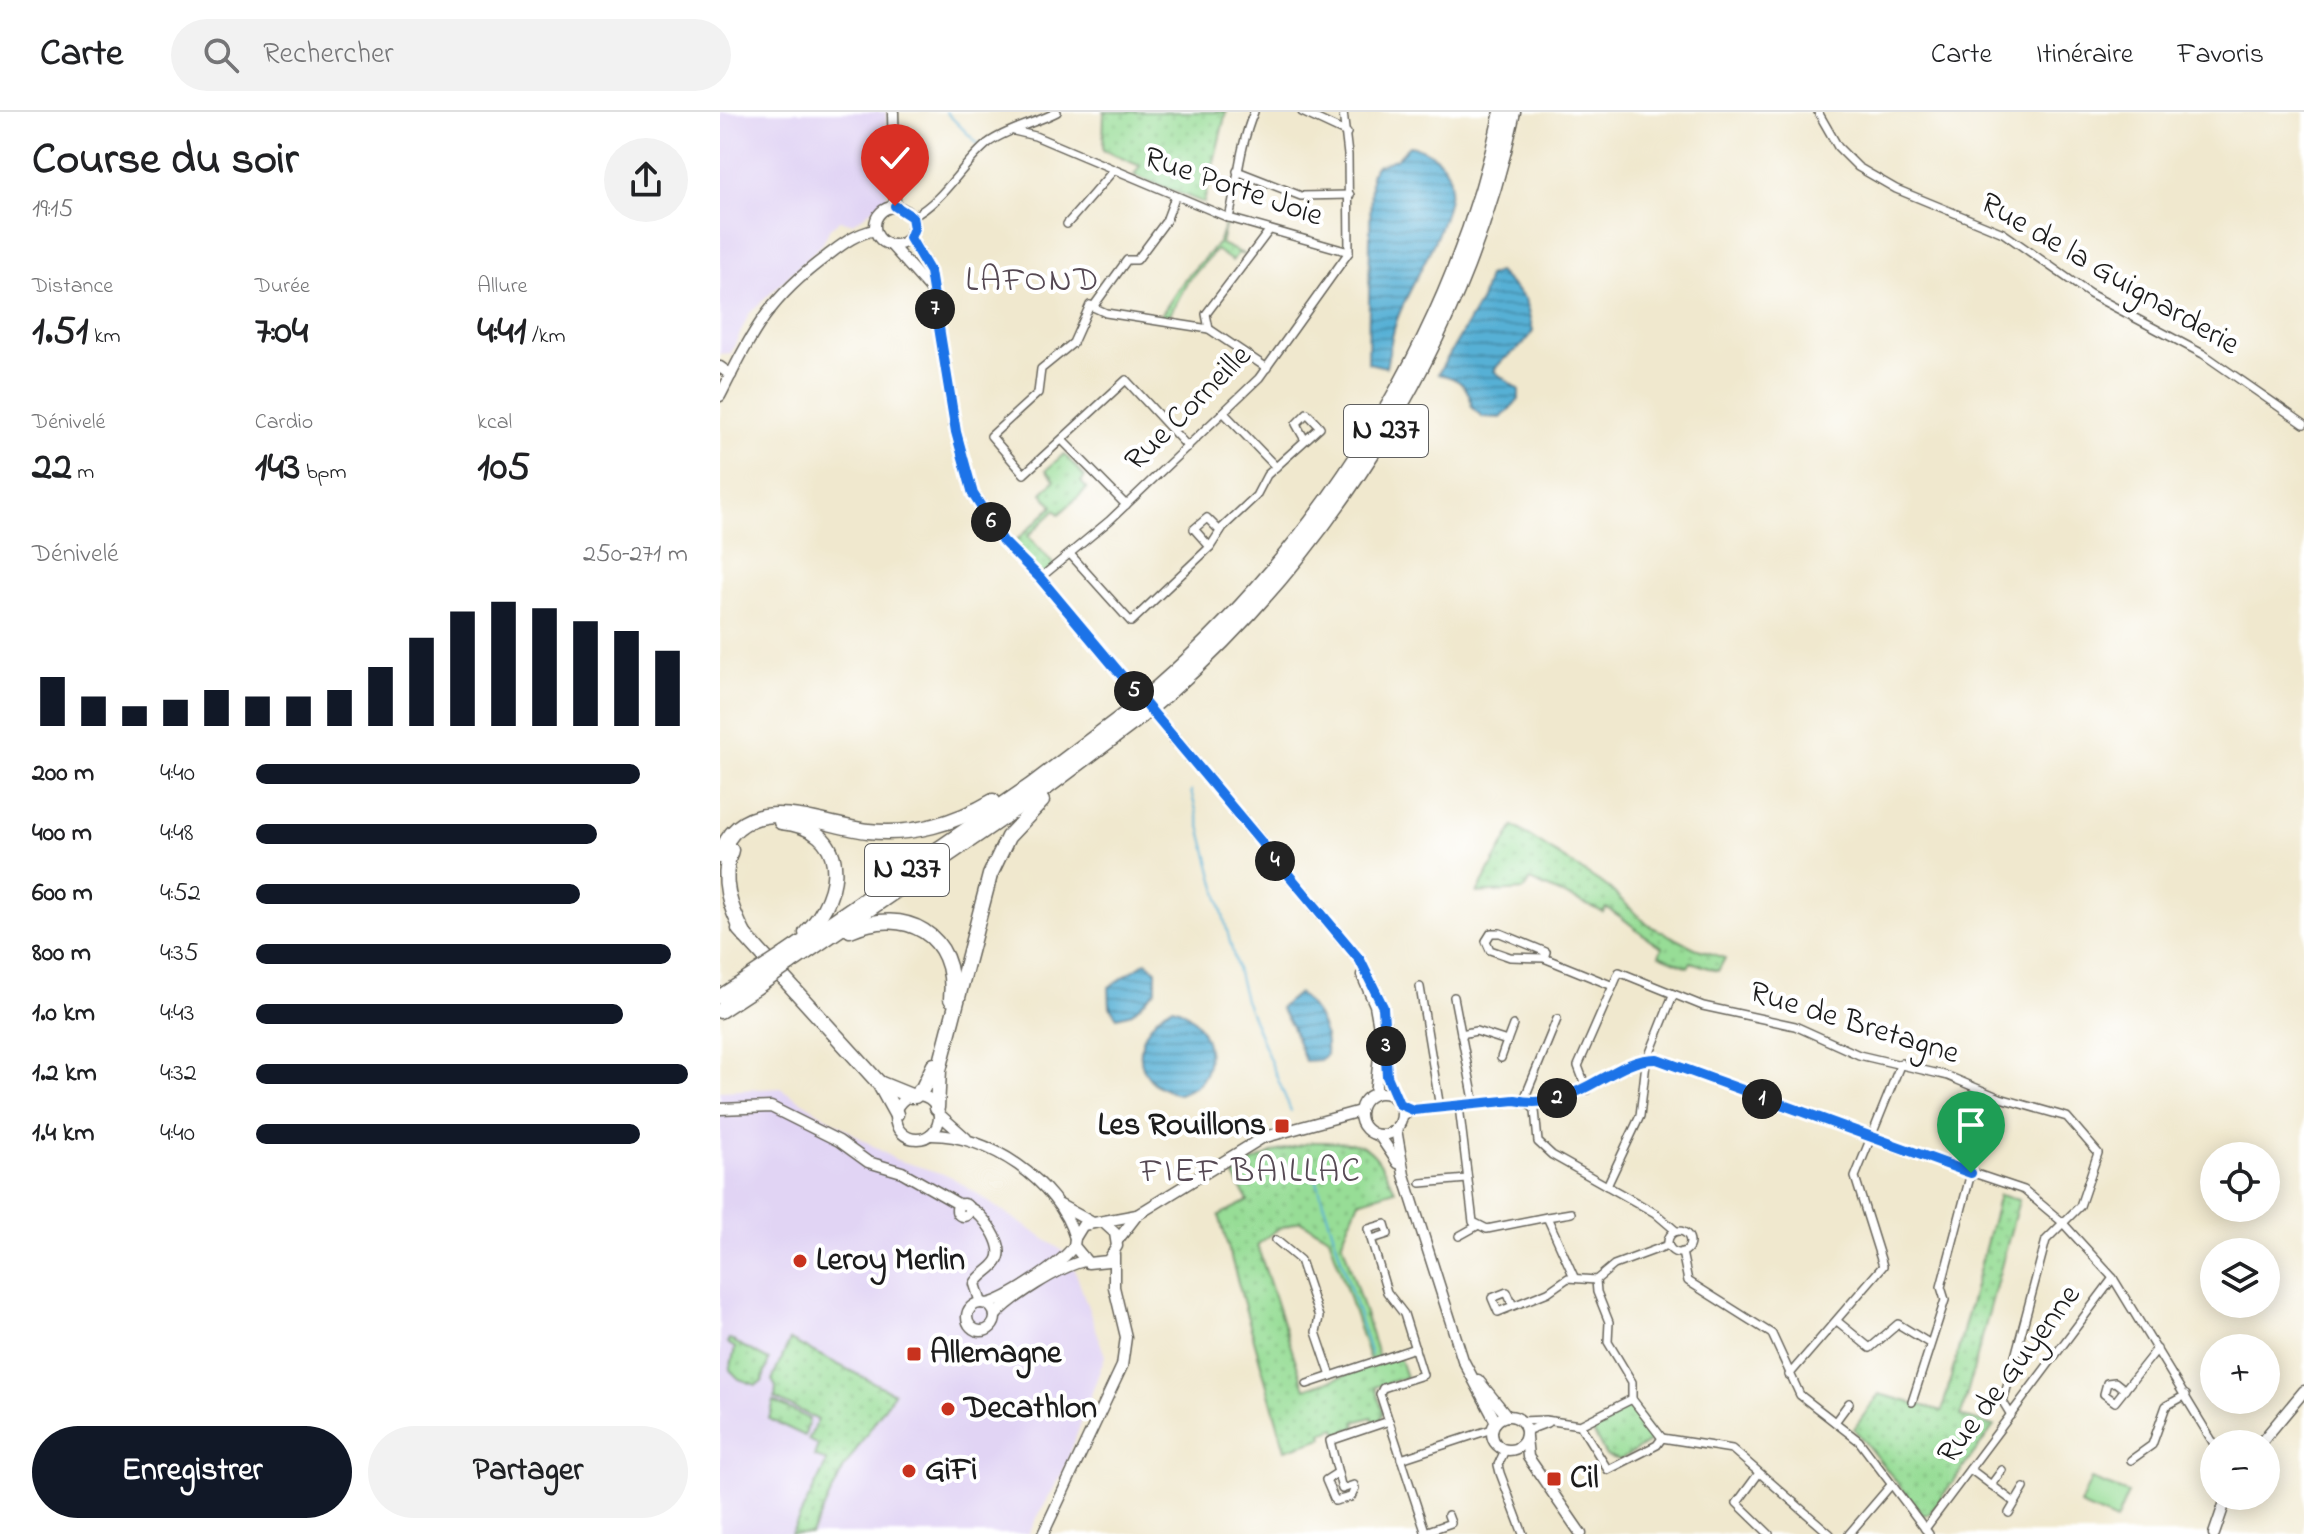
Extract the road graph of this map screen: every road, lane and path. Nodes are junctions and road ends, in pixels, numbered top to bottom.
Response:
1 (893, 112) edge
2 (1057, 112) edge
3 (1254, 112) edge
4 (1302, 112) edge
5 (1343, 112) edge
6 (1502, 112) edge
7 (1513, 112) edge
8 (1818, 112) edge
9 (1014, 131) junction
10 (1347, 133) junction
11 (1113, 171) junction
12 (1237, 171) junction
13 (1350, 195) junction
14 (1175, 197) junction
15 (895, 206) junction
16 (912, 217) junction
17 (1229, 218) junction
18 (1067, 224) dead end
19 (875, 230) junction
20 (1268, 232) junction
21 (910, 238) junction
22 (891, 245) junction
23 (1349, 252) junction
24 (932, 291) junction
25 (1093, 307) junction
26 (1206, 314) junction
27 (1197, 327) junction
28 (1209, 329) junction
29 (720, 367) edge
30 (1267, 368) junction
31 (731, 375) junction
32 (720, 396) edge
33 (1224, 413) junction
34 (2304, 424) edge
35 (1062, 440) junction
36 (1305, 440) dead end
37 (1188, 447) junction
38 (1276, 467) junction
39 (1126, 505) junction
40 (1220, 531) junction
41 (1210, 547) junction
42 (1070, 554) junction
43 (1040, 578) junction
44 (1162, 691) junction
45 (1131, 717) junction
46 (1092, 756) junction
47 (1030, 786) junction
48 (720, 856) edge
49 (720, 902) edge
50 (1322, 917) junction
51 (745, 936) junction
52 (813, 948) junction
53 (1544, 958) junction
54 (786, 960) junction
55 (752, 983) junction
56 (1613, 986) junction
57 (1420, 987) dead end
58 (1673, 995) junction
59 (720, 997) edge
60 (1454, 997) dead end
61 (720, 1011) edge
62 (1557, 1019) dead end
63 (1513, 1025) dead end
64 (1461, 1034) junction
65 (1507, 1041) junction
66 (1501, 1058) dead end
67 (1648, 1059) junction
68 (1901, 1063) junction
69 (879, 1083) junction
70 (1587, 1090) junction
71 (1375, 1094) junction
72 (913, 1096) junction
73 (1543, 1099) junction
74 (1397, 1101) junction
75 (1525, 1102) junction
76 (1475, 1105) junction
77 (1459, 1106) junction
78 (1440, 1108) junction
79 (720, 1109) edge
80 (1413, 1110) junction
81 (1535, 1110) junction
82 (938, 1111) junction
83 (896, 1114) junction
84 (1361, 1116) junction
85 (1402, 1117) junction
86 (1396, 1129) junction
87 (930, 1135) junction
88 (1379, 1135) junction
89 (1869, 1138) junction
90 (967, 1140) junction
91 (1971, 1173) junction
92 (1404, 1175) junction
93 (1467, 1179) junction
94 (1421, 1183) dead end
95 (1607, 1186) junction
96 (1058, 1204) junction
97 (1571, 1213) dead end
98 (1137, 1215) junction
99 (1547, 1217) junction
100 (2061, 1221) junction
101 (1091, 1222) junction
102 (1104, 1223) junction
103 (1477, 1226) junction
104 (1676, 1231) junction
105 (1459, 1236) dead end
106 (1372, 1239) dead end
107 (1276, 1240) dead end
108 (1117, 1241) junction
109 (1074, 1242) junction
110 (1668, 1245) junction
111 (1682, 1252) junction
112 (1114, 1255) junction
113 (1088, 1263) junction
114 (1574, 1277) junction
115 (2113, 1278) junction
116 (1596, 1280) junction
117 (1114, 1287) junction
118 (984, 1303) junction
119 (1513, 1306) dead end
120 (995, 1316) junction
121 (1837, 1321) junction
122 (1929, 1343) junction
123 (1415, 1348) junction
124 (2157, 1349) junction
125 (1463, 1360) junction
126 (1789, 1375) junction
127 (1331, 1376) junction
128 (1307, 1384) dead end
129 (2125, 1390) dead end
130 (2304, 1391) edge
131 (2186, 1395) junction
132 (1632, 1399) junction
133 (1912, 1402) dead end
134 (1849, 1403) dead end
135 (2011, 1415) junction
136 (1507, 1416) junction
137 (1389, 1421) junction
138 (1835, 1422) junction
139 (1494, 1425) junction
140 (1580, 1425) junction
141 (1525, 1430) junction
142 (2206, 1430) edge
143 (2272, 1430) edge
144 (1662, 1438) junction
145 (1509, 1450) junction
146 (1528, 1457) junction
147 (1401, 1459) junction
148 (2131, 1460) dead end
149 (1970, 1469) junction
150 (2002, 1470) dead end
151 (1337, 1473) junction
152 (1759, 1473) junction
153 (1891, 1485) junction
154 (1991, 1485) junction
155 (2024, 1488) dead end
156 (2014, 1502) junction
157 (2222, 1510) edge
158 (2009, 1513) dead end
159 (1448, 1515) dead end
160 (1927, 1531) edge
161 (1426, 1533) edge
162 (1043, 1534) edge
163 (1523, 1534) edge
164 (1581, 1534) edge
165 (1769, 1534) edge
166 (1830, 1534) edge
167 (1849, 1534) edge
168 (2214, 1534) edge

1 - 15 main road
2 - 9 street
3 - 12 street
4 - 10 street
5 - 10 street
6 - 44 highway, N 237
7 - 44 highway, N 237
8 - 34 street, Rue de la Guignarderie
9 - 11 street, Rue Porte Joie
9 - 16 street
10 - 13 street
11 - 14 street, Rue Porte Joie
11 - 18 street
12 - 13 street
12 - 17 street
13 - 23 street
14 - 17 street, Rue Porte Joie
14 - 25 street
15 - 16 main road
15 - 19 main road
16 - 21 main road
17 - 20 street, Rue Porte Joie
19 - 22 main road
19 - 31 main road
20 - 23 street, Rue Porte Joie
20 - 26 street
21 - 22 main road
21 - 24 main road
22 - 24 main road
23 - 30 street, Rue Corneille
24 - 43 main road
25 - 27 street
25 - 35 street
26 - 27 street
26 - 28 street
27 - 28 street
28 - 30 street
29 - 31 main road
30 - 33 street, Rue Corneille
31 - 32 main road
33 - 37 street, Rue Corneille
33 - 38 street
35 - 37 street
35 - 39 street
36 - 38 street
37 - 39 street, Rue Corneille
38 - 40 street
39 - 42 street, Rue Corneille
40 - 41 street
40 - 41 street
41 - 42 street
42 - 43 street, Rue Corneille
43 - 50 main road
44 - 45 highway, N 237, bridge
45 - 46 highway, N 237
45 - 47 highway, N 237
46 - 52 highway, N 237
46 - 82 highway
47 - 48 highway
47 - 54 highway, N 237
49 - 51 highway
50 - 71 main road
50 - 74 main road
51 - 54 highway
51 - 69 highway
52 - 54 highway, N 237
52 - 72 highway
53 - 53 street
53 - 56 street
54 - 55 highway, N 237, bridge
55 - 59 highway, N 237
55 - 61 highway, N 237
56 - 58 street, Rue de Bretagne
56 - 70 street
57 - 78 street
58 - 67 street
58 - 68 street, Rue de Bretagne
60 - 64 street
62 - 75 street
63 - 65 street
64 - 65 street
64 - 76 street
65 - 66 street
67 - 70 street
67 - 89 street
67 - 95 street
68 - 89 street
68 - 100 street, Rue de Bretagne
69 - 72 highway
69 - 83 highway
70 - 73 street
71 - 74 main road
71 - 84 main road
72 - 82 main road
72 - 83 main road
73 - 75 street
73 - 81 street
74 - 80 street
74 - 85 main road
75 - 76 street
75 - 81 street
76 - 77 street
77 - 78 street
77 - 93 street
78 - 80 street
79 - 118 main road
80 - 85 street
81 - 95 street
82 - 87 main road
82 - 90 main road
83 - 87 main road
84 - 88 main road
84 - 98 main road
85 - 86 main road
86 - 88 main road
86 - 92 main road
87 - 90 main road
88 - 92 main road
89 - 91 street
89 - 121 street
90 - 96 main road
91 - 100 street
91 - 122 street
92 - 125 main road
93 - 94 street
93 - 103 street
95 - 104 street
96 - 101 main road
96 - 109 main road
97 - 99 street
98 - 102 main road
98 - 108 main road
99 - 103 street
99 - 114 street
100 - 115 street
100 - 135 street, Rue de Bretagne
101 - 102 main road
101 - 109 main road
102 - 108 main road
103 - 105 street
104 - 110 street
104 - 111 street
106 - 123 street
107 - 127 street
108 - 112 main road
109 - 113 main road
109 - 118 main road
110 - 111 street
110 - 116 street
111 - 126 street
112 - 113 main road
112 - 117 main road
113 - 117 main road
113 - 120 main road
114 - 116 street
114 - 119 street
115 - 124 street, Rue de Guyenne
115 - 135 street, Rue de Guyenne
116 - 132 street
117 - 162 main road
118 - 120 main road
118 - 120 main road
121 - 122 street
121 - 126 street
122 - 133 street
123 - 127 street
123 - 137 street
124 - 129 street
124 - 131 street, Rue de Guyenne
125 - 136 main road
125 - 139 main road
126 - 138 street
127 - 128 street
130 - 143 main road
131 - 142 street, Rue de Guyenne
131 - 148 street
132 - 140 street
132 - 144 street
134 - 138 street
135 - 149 street, Rue de Guyenne
136 - 139 main road
136 - 141 main road
137 - 147 street
137 - 151 street
138 - 153 street
139 - 145 main road
139 - 147 street
140 - 141 street
140 - 144 street
141 - 145 main road
141 - 146 main road
144 - 152 street
145 - 146 main road
145 - 163 street
146 - 164 main road
147 - 161 street
149 - 154 street
149 - 160 street, Rue de Guyenne
150 - 154 street
151 - 151 street
152 - 165 street
152 - 166 street
153 - 160 street
153 - 167 street
154 - 156 street
155 - 156 street
156 - 158 street
157 - 168 main road
159 - 161 street

